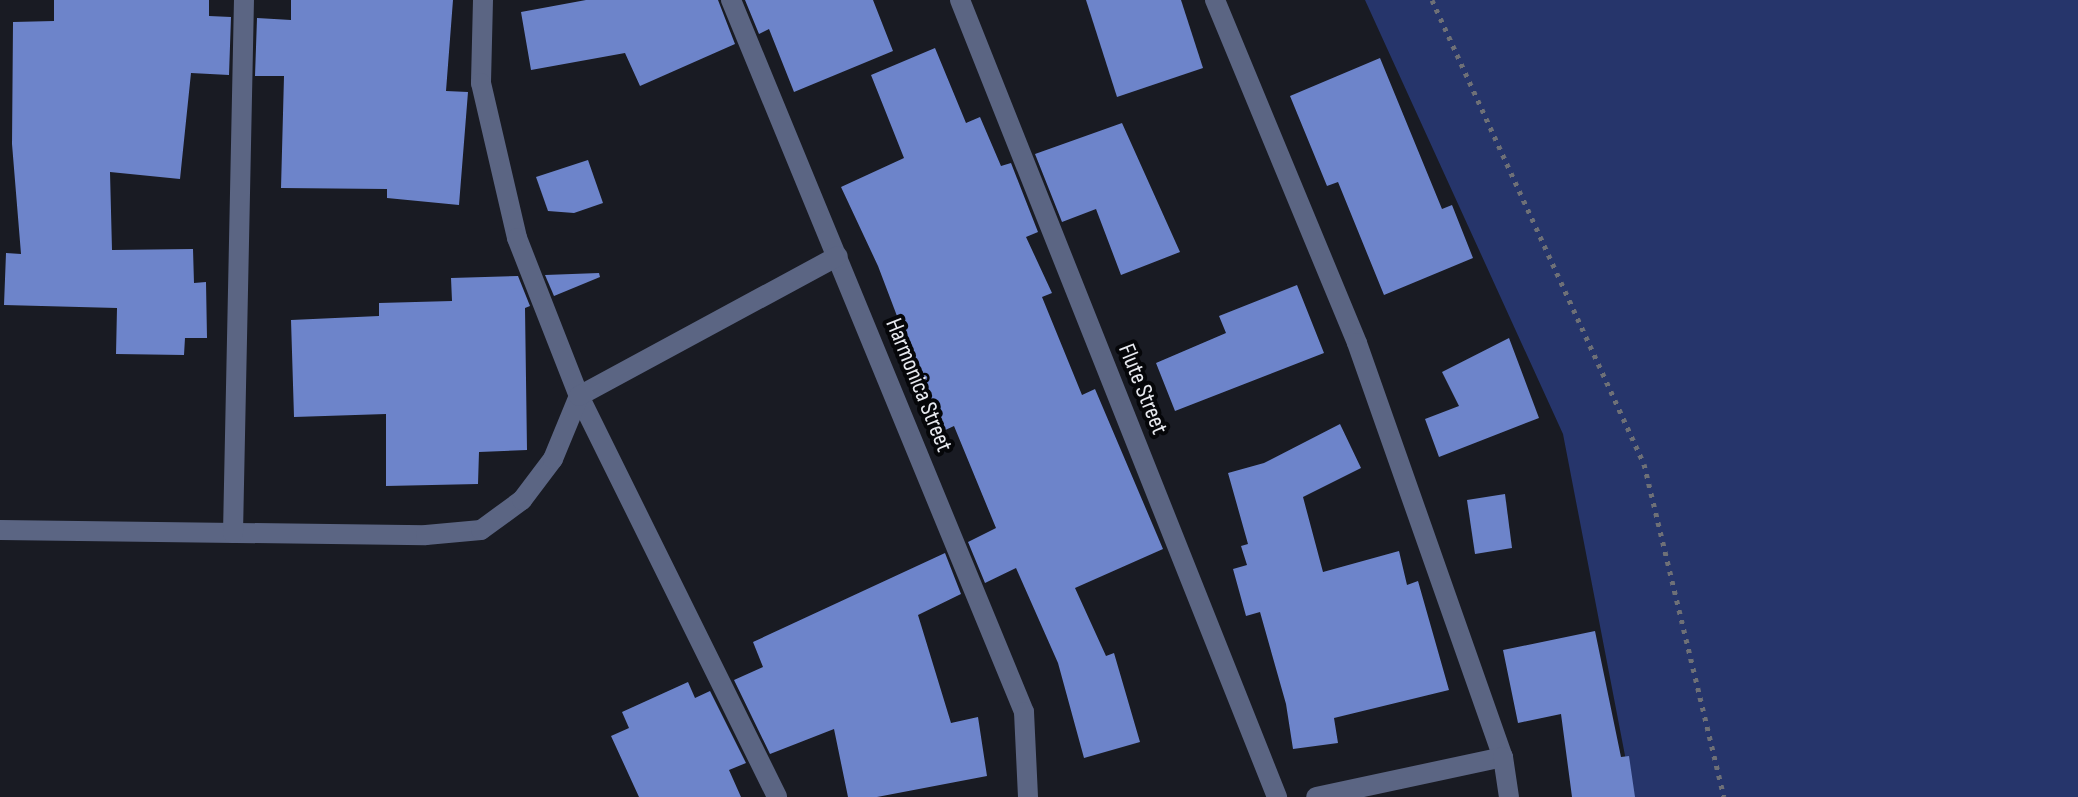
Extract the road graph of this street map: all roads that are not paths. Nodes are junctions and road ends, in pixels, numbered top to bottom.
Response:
1 (244, 0) edge
2 (483, 0) edge
3 (960, 0) edge
4 (1215, 0) edge
5 (738, 3) edge
6 (838, 256) junction
7 (579, 396) junction
8 (0, 530) edge
9 (233, 533) junction
10 (1503, 757) junction
11 (777, 797) edge
12 (1028, 797) edge
13 (1277, 797) edge
14 (1316, 797) edge
15 (1509, 797) edge

1 - 9 street
2 - 7 street
3 - 13 street, Flute Street
4 - 10 street
5 - 6 street, Harmonica Street
6 - 7 street
6 - 12 street, Harmonica Street
7 - 9 street
7 - 11 street
8 - 9 street
10 - 14 street
10 - 15 street

